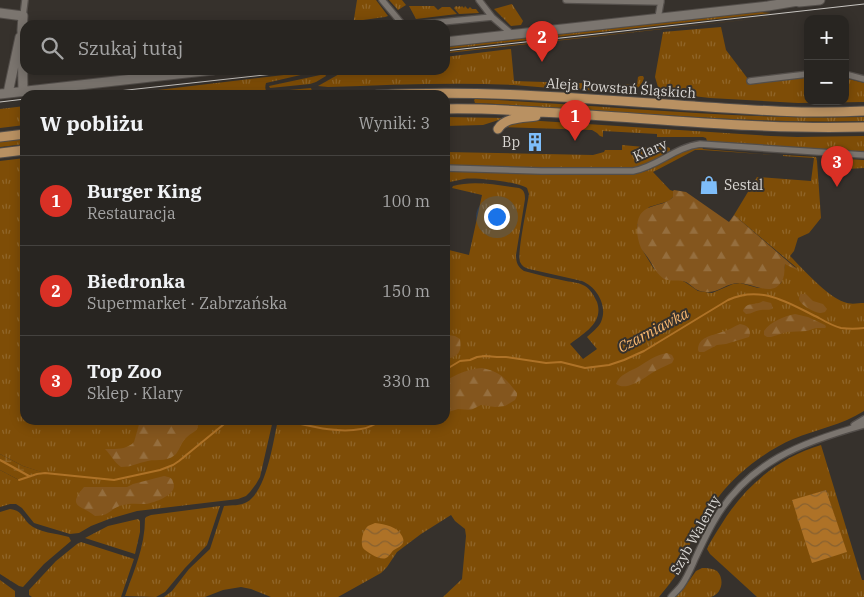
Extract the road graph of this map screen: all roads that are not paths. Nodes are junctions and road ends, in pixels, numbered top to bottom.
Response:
1 (26, 0) edge
2 (382, 0) edge
3 (479, 0) edge
4 (566, 0) edge
5 (804, 0) edge
6 (820, 0) edge
7 (661, 1) edge
8 (791, 2) junction
9 (0, 13) edge
10 (23, 16) junction
11 (492, 17) junction
12 (658, 18) junction
13 (23, 20) edge
14 (399, 20) edge
15 (450, 21) edge
16 (513, 35) junction
17 (20, 37) edge
18 (450, 41) edge
19 (804, 74) edge
20 (23, 75) edge
21 (168, 75) edge
22 (849, 75) edge
23 (864, 79) edge
24 (750, 81) dead end
25 (23, 90) edge
26 (32, 90) edge
27 (20, 91) edge
28 (450, 93) edge
29 (4, 94) edge
30 (450, 109) edge
31 (864, 111) edge
32 (558, 113) junction
33 (864, 127) edge
34 (498, 129) dead end
35 (20, 134) edge
36 (0, 136) edge
37 (20, 151) edge
38 (0, 153) edge
39 (864, 155) edge
40 (450, 168) edge
41 (864, 419) edge
42 (864, 425) edge
43 (846, 430) junction
44 (670, 597) edge

1 - 10 street
2 - 14 street
3 - 11 street
4 - 7 street
5 - 8 street
6 - 8 street
7 - 12 street
8 - 12 street
9 - 10 street
10 - 13 street
11 - 15 street
11 - 16 street
12 - 16 street
16 - 18 street
17 - 29 street
19 - 24 street
20 - 25 street
21 - 26 street
22 - 23 street
27 - 29 street
28 - 31 main road, Aleja Powstań Śląskich
30 - 32 main road, Aleja Powstań Śląskich
32 - 33 main road, Aleja Powstań Śląskich
32 - 34 main road
35 - 36 main road
37 - 38 main road
39 - 40 street, Klary
41 - 43 street, Szyb Walenty
42 - 43 street, Szyb Walenty
43 - 44 street, Szyb Walenty

